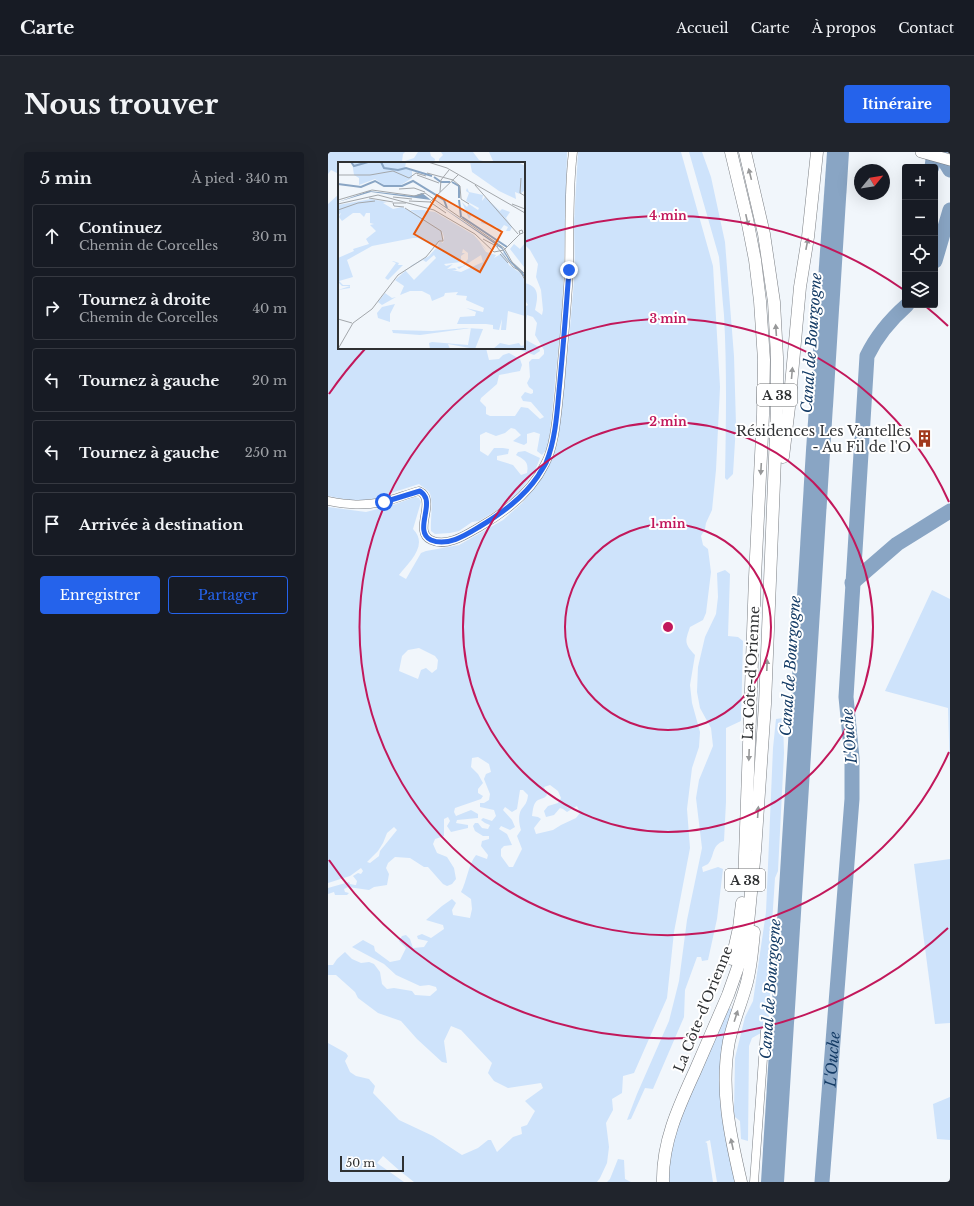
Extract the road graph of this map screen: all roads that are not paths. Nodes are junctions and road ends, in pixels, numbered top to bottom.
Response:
1 (573, 152) edge
2 (727, 152) edge
3 (731, 152) edge
4 (745, 152) edge
5 (817, 152) edge
6 (922, 152) edge
7 (950, 160) edge
8 (738, 182) junction
9 (328, 500) edge
10 (772, 537) junction
11 (755, 851) junction
12 (765, 1031) dead end
13 (656, 1182) edge
14 (663, 1182) edge
15 (741, 1182) edge
16 (754, 1182) edge

1 - 9 street
2 - 8 highway
3 - 8 highway, La Côte-d'Orienne / A 38
10 -> 4 highway, La Côte-d'Orienne / A 38
10 -> 5 highway
6 - 7 main road
8 -> 13 highway, La Côte-d'Orienne / A 38
11 -> 10 highway, La Côte-d'Orienne / A 38
11 - 14 highway, La Côte-d'Orienne / A 38
15 -> 11 highway
12 - 16 street

